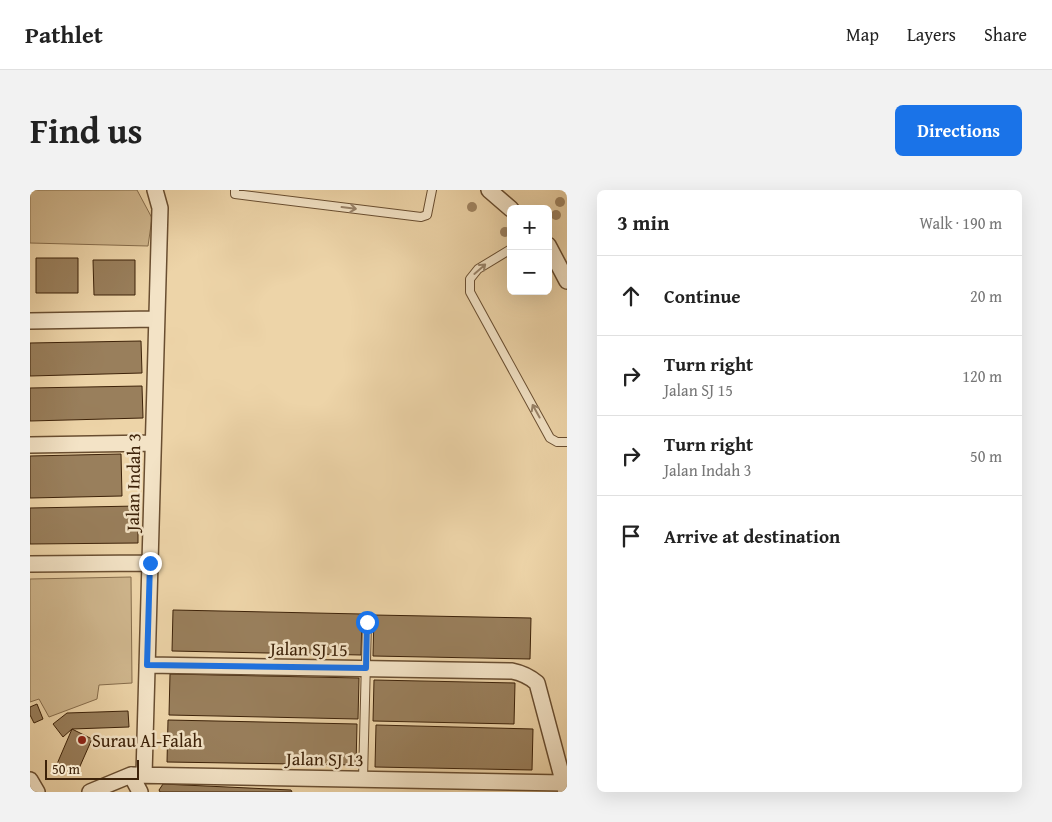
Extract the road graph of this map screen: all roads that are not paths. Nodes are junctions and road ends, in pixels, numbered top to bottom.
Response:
1 (155, 190) edge
2 (235, 190) edge
3 (432, 190) edge
4 (489, 190) edge
5 (507, 206) edge
6 (551, 250) edge
7 (507, 252) edge
8 (567, 281) edge
9 (156, 319) junction
10 (30, 321) edge
11 (567, 442) edge
12 (153, 443) junction
13 (30, 445) edge
14 (150, 563) junction
15 (30, 564) edge
16 (367, 622) dead end
17 (147, 665) junction
18 (366, 668) junction
19 (138, 775) junction
20 (363, 779) junction
21 (30, 780) edge
22 (338, 785) edge
23 (452, 787) edge
24 (565, 787) edge
25 (37, 792) edge
26 (90, 792) edge
27 (140, 792) edge

1 - 9 street, Jalan Indah 3
2 -> 3 lane
4 - 5 street
6 - 8 street
11 -> 7 lane
9 - 10 street
9 - 12 street, Jalan Indah 3
12 - 13 street
12 - 14 street, Jalan Indah 3
14 - 15 street
14 - 17 street, Jalan Indah 3
16 - 18 lane
17 - 18 street, Jalan SJ 15
17 - 19 street, Jalan Indah 3
18 - 20 lane
18 - 24 street, Jalan SJ 15
19 - 22 street, Jalan SJ 13
19 - 26 street, Jalan SJ 13
19 - 27 street
20 - 22 street, Jalan SJ 13
20 - 23 street, Jalan SJ 13
21 - 25 street
23 - 24 street, Jalan SJ 13

